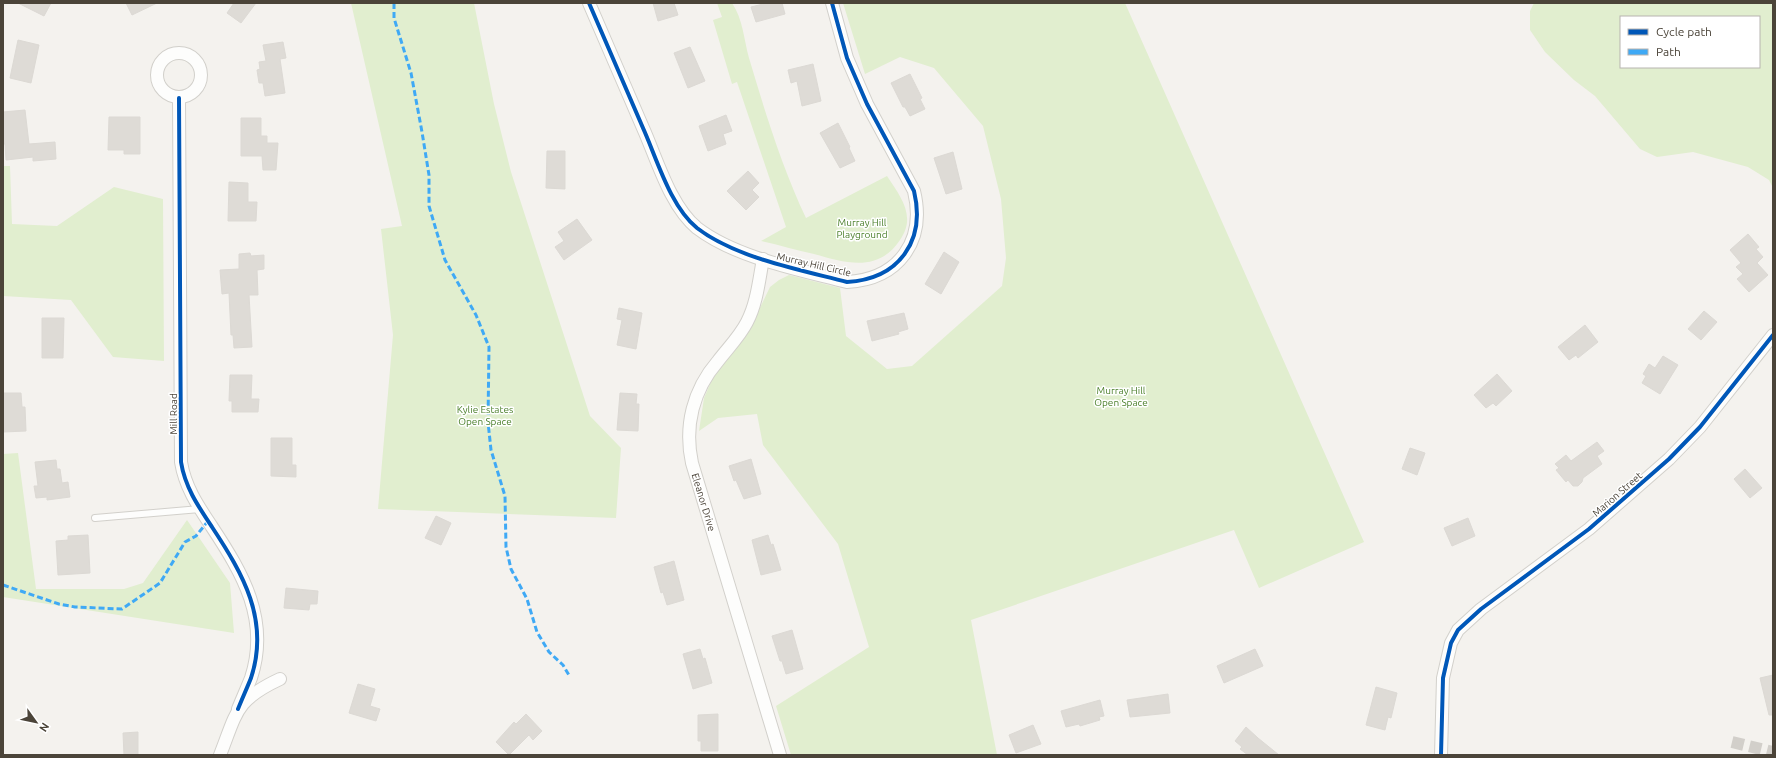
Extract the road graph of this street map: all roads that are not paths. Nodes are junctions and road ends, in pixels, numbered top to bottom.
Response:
1 (589, 3) edge
2 (832, 3) edge
3 (179, 98) dead end
4 (763, 259) junction
5 (1773, 335) edge
6 (200, 509) junction
7 (95, 518) dead end
8 (280, 679) dead end
9 (238, 709) junction
10 (220, 755) edge
11 (780, 755) edge
12 (1441, 755) edge

1 - 4 street, Murray Hill Circle
2 - 4 street, Murray Hill Circle
3 - 6 street, Mill Road
4 - 11 street, Eleanor Drive
5 - 12 street, Marion Street
6 - 7 lane
6 - 9 street, Mill Road
8 - 9 street, Mill Road
9 - 10 street, Mill Road

